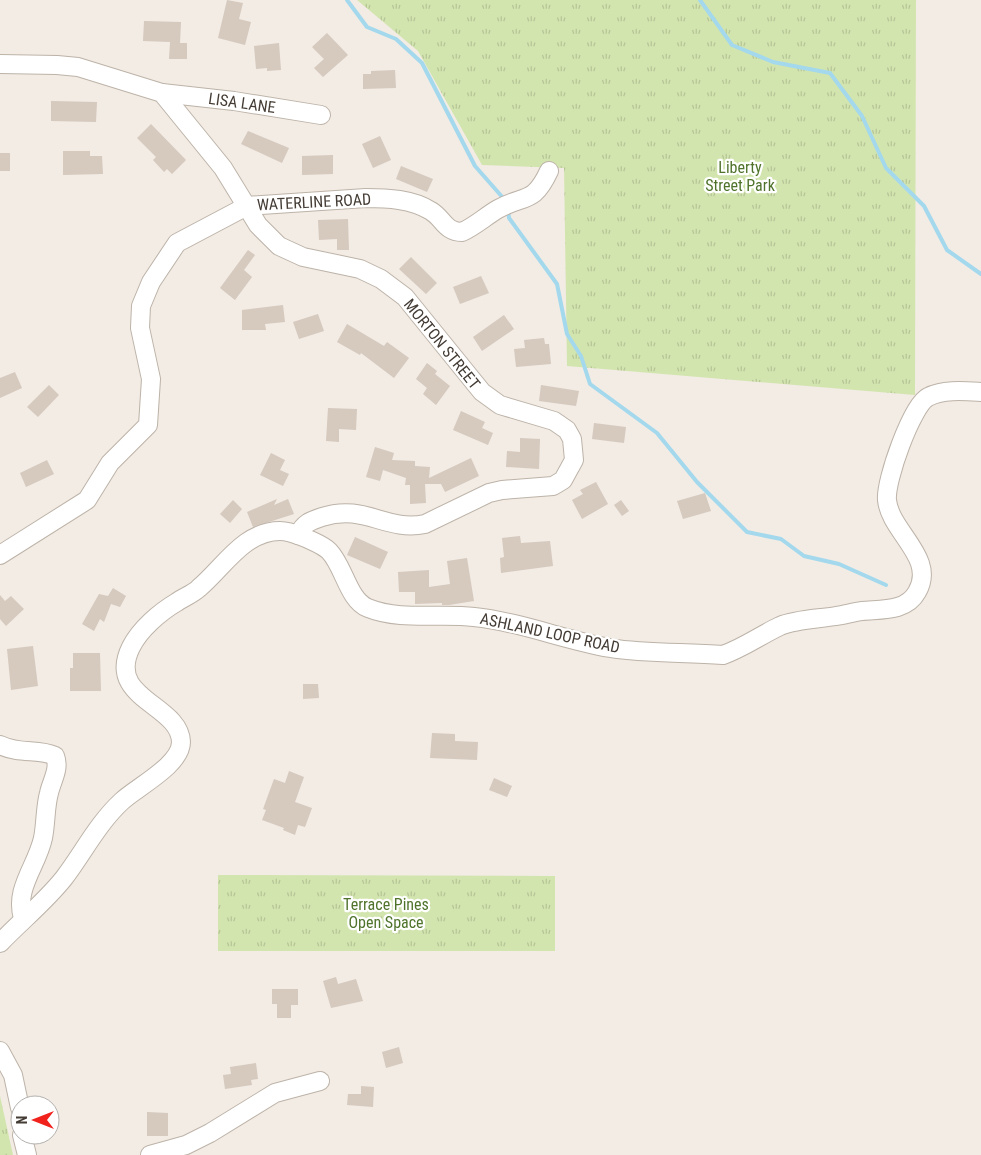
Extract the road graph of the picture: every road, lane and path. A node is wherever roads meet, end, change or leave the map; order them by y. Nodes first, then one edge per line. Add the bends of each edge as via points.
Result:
1 (0, 64) edge
2 (162, 93) junction
3 (321, 116) dead end
4 (549, 171) dead end
5 (247, 206) junction
6 (981, 392) edge
7 (298, 535) junction
8 (0, 555) edge
9 (0, 745) edge
10 (23, 918) junction
11 (0, 943) edge
12 (0, 1051) edge
13 (320, 1081) dead end
14 (17, 1095) edge
15 (150, 1155) edge

1 - 2 street via 78,68
2 - 3 street, LISA LANE
2 - 5 street, MORTON STREET via 223,168
4 - 5 street, WATERLINE ROAD via 534,193 499,208 462,232 446,227 432,211 383,198
5 - 7 street, MORTON STREET via 258,225 279,246 303,257 365,271 405,297 482,392 500,405 560,424 572,439 574,449 570,470 563,480 552,486 489,493 415,526 338,512 309,521
5 - 8 street, WATERLINE ROAD via 177,244 152,282 141,306 140,328 151,379 148,425 110,463 87,500
6 - 7 street, ASHLAND LOOP ROAD via 944,392 928,397 917,407 893,468 887,501 898,530 920,560 922,574 918,592 898,607 782,625 737,650 722,654 610,648 474,617 381,613 364,606 355,596 327,548
7 - 10 street, ASHLAND LOOP ROAD via 270,532 238,548 197,590 168,608 136,640 128,657 131,685 172,722 180,733 181,746 176,758 121,802 93,835 64,878
9 - 10 street via 20,752 48,753 57,761 42,839 20,900
10 - 11 street, ASHLAND LOOP ROAD
12 - 14 street via 13,1075
13 - 15 street via 275,1093 186,1145

